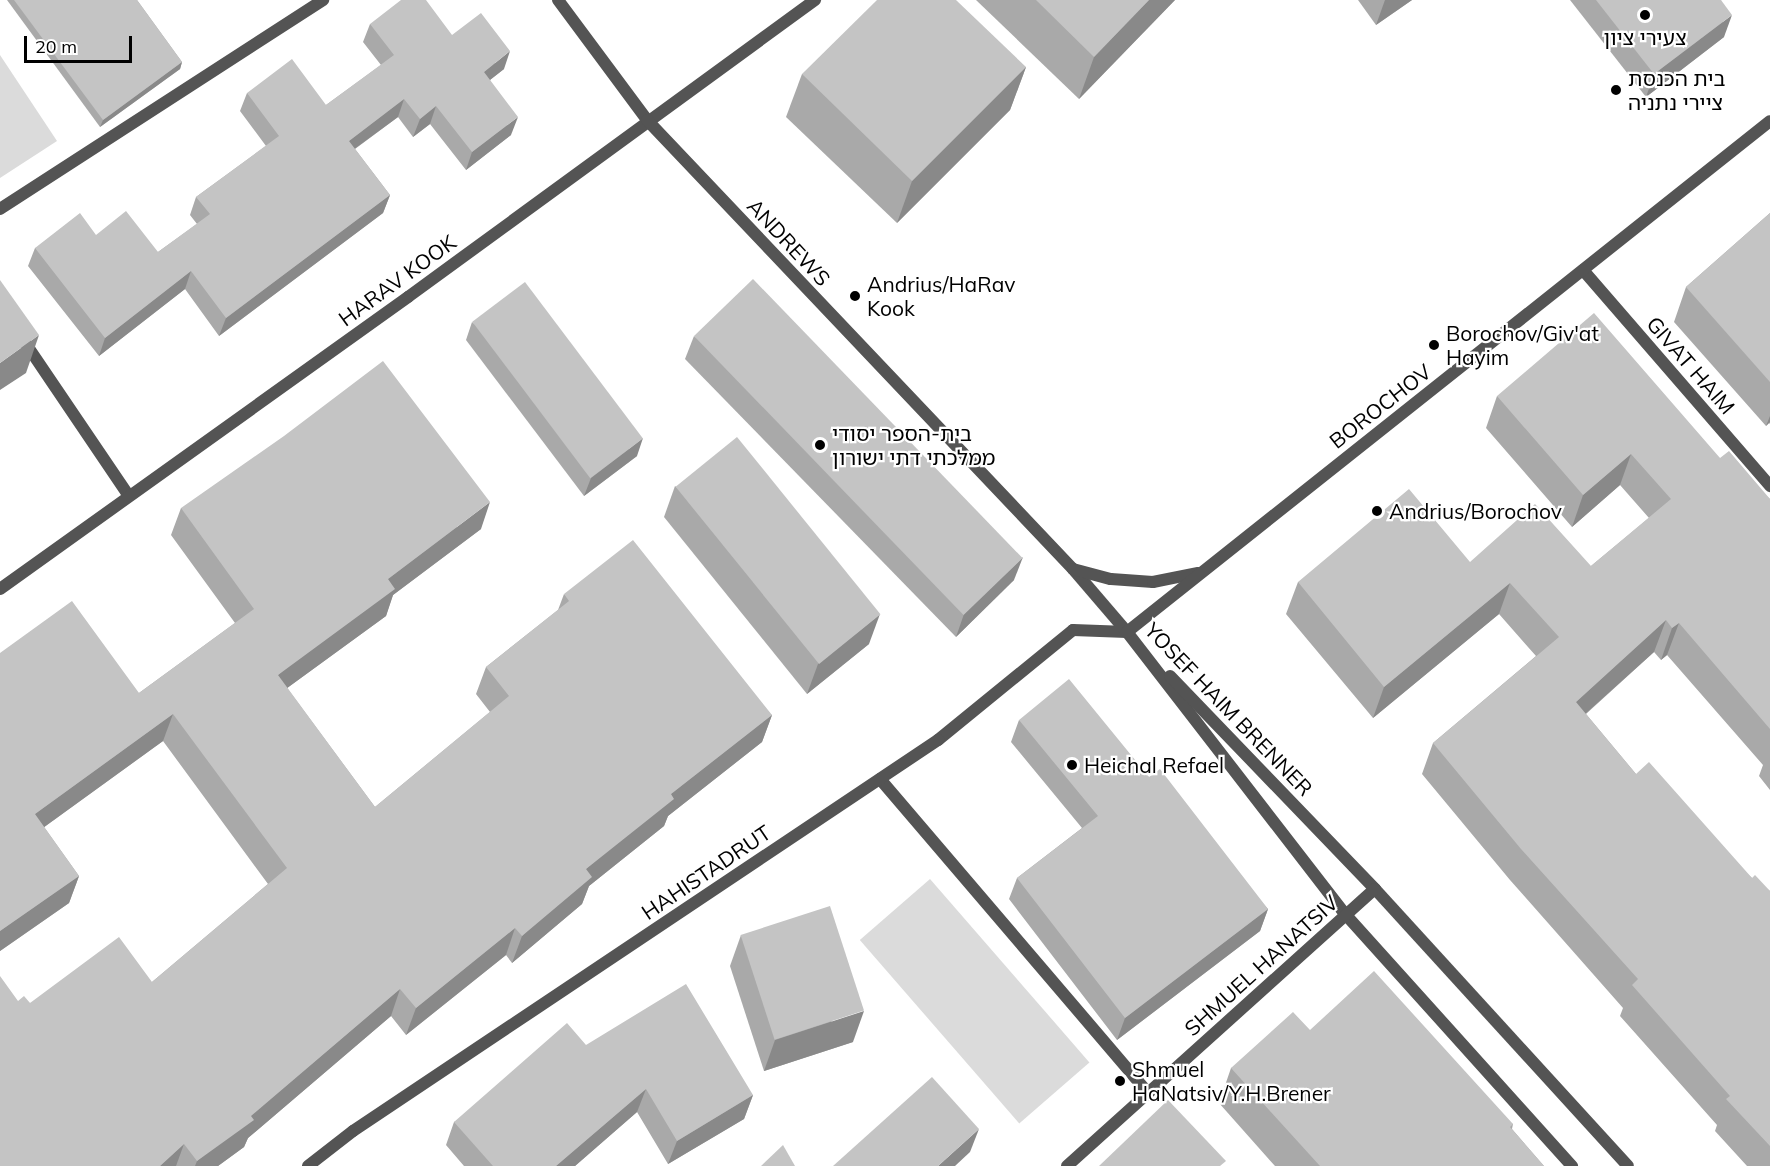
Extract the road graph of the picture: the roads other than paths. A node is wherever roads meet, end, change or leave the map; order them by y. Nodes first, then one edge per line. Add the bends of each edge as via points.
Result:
1 (323, 0) edge
2 (558, 0) edge
3 (815, 0) edge
4 (648, 120) junction
5 (1770, 121) edge
6 (0, 209) edge
7 (1583, 270) junction
8 (19, 334) edge
9 (1770, 486) edge
10 (129, 496) junction
11 (1073, 569) junction
12 (1202, 572) junction
13 (0, 589) edge
14 (1127, 632) junction
15 (880, 779) junction
16 (1376, 889) junction
17 (1346, 915) junction
18 (1148, 1093) junction
19 (308, 1166) edge
20 (1067, 1166) edge
21 (1572, 1166) edge
22 (1628, 1166) edge

1 - 6 street
2 - 4 street, ANDREWS
3 - 4 street, HARAV KOOK
4 - 10 street, HARAV KOOK
4 - 11 street, ANDREWS
5 - 7 street, BOROCHOV
7 - 9 street, GIVAT HAIM
7 - 12 street, BOROCHOV
8 - 10 street
10 - 13 street, HARAV KOOK
11 - 12 street via 1111,579 1153,582
11 - 14 street, ANDREWS
12 - 14 street, BOROCHOV
14 - 15 street, HAHISTADRUT via 1073,630 938,741
14 - 16 street, YOSEF HAIM BRENNER
14 - 17 street, YOSEF HAIM BRENNER
15 - 18 street
15 - 19 street, HAHISTADRUT via 363,1124
16 - 17 street, SHMUEL HANATSIV
16 - 22 street, YOSEF HAIM BRENNER
17 - 18 street, SHMUEL HANATSIV
17 - 21 street, YOSEF HAIM BRENNER
18 - 20 street, SHMUEL HANATSIV

